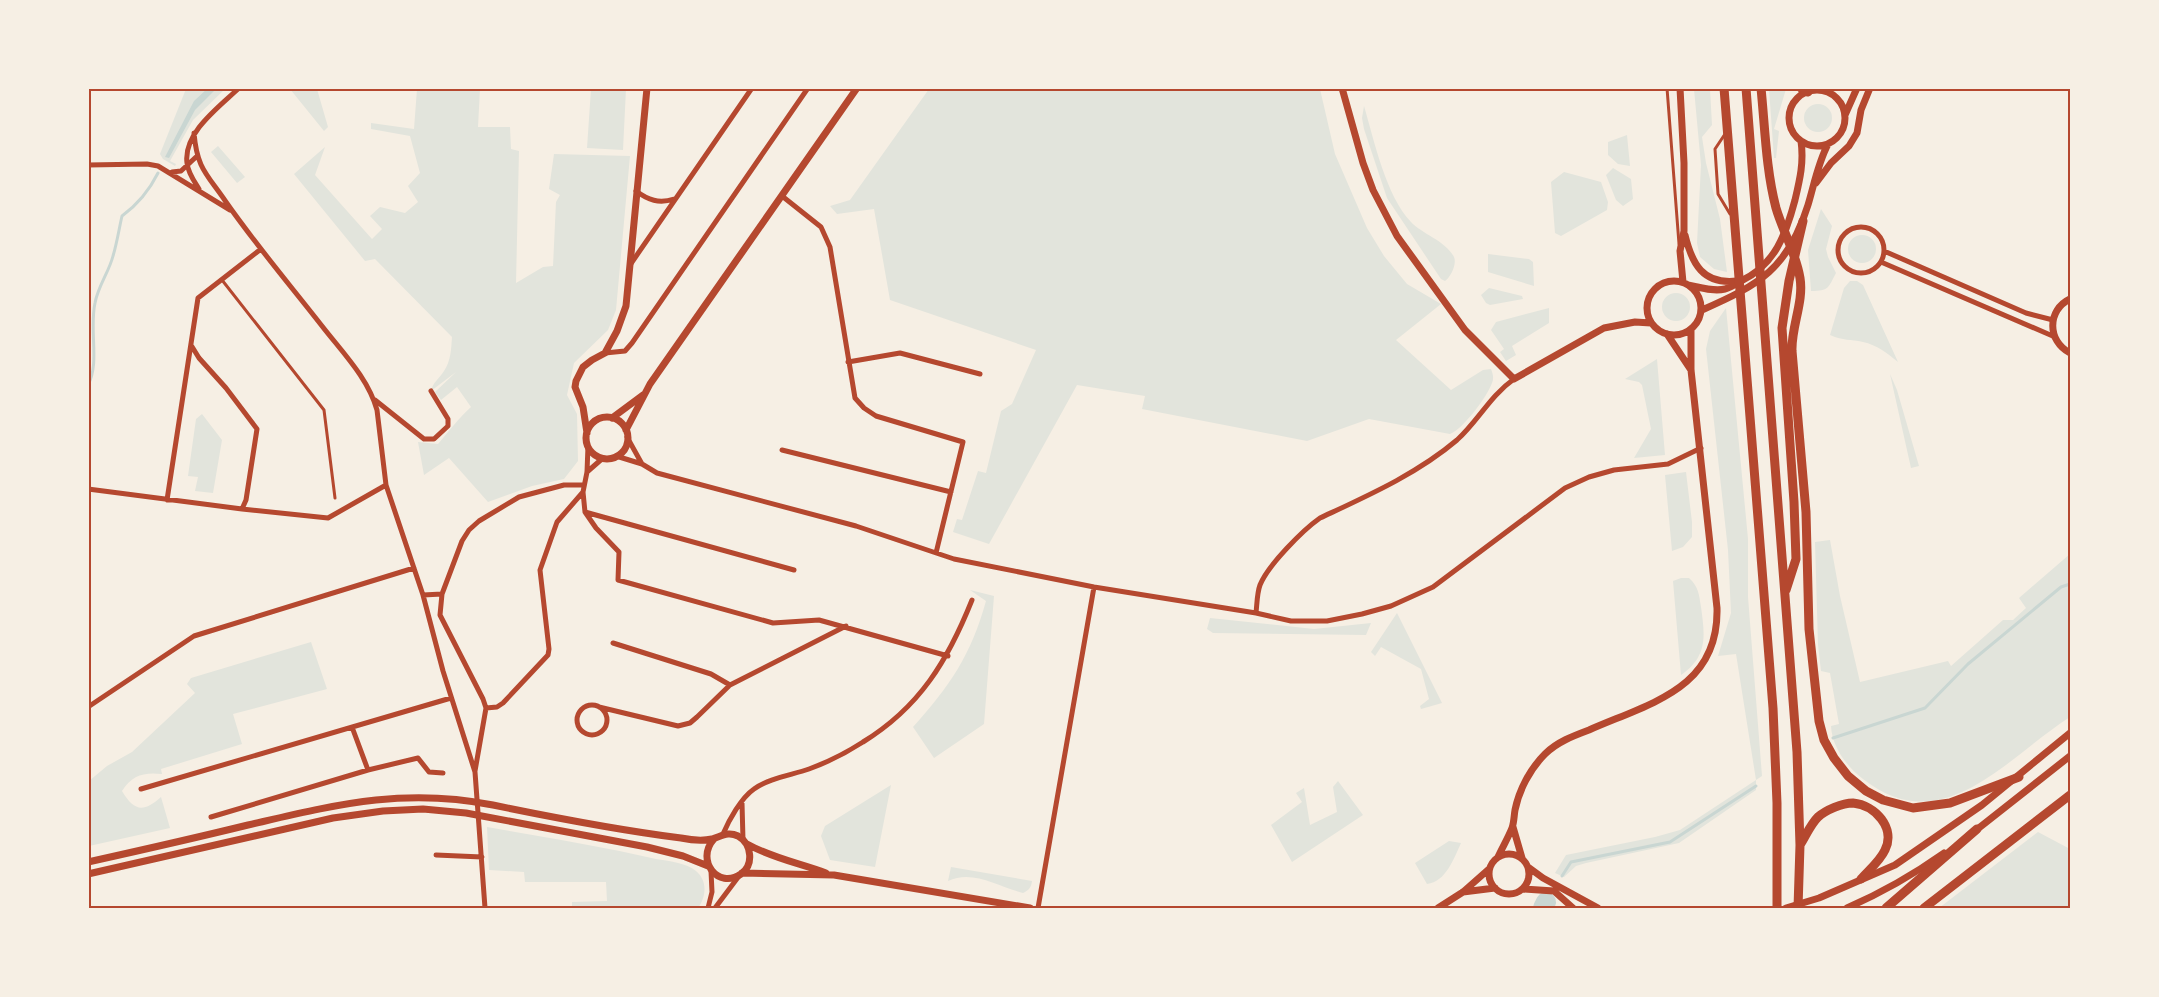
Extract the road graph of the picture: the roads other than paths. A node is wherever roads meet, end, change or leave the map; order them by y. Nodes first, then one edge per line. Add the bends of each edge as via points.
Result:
1 (239, 88) edge
2 (646, 88) edge
3 (753, 88) edge
4 (808, 88) edge
5 (857, 88) edge
6 (1342, 88) edge
7 (1667, 88) edge
8 (1680, 88) edge
9 (1724, 88) edge
10 (1746, 88) edge
11 (1761, 88) edge
12 (1857, 88) edge
13 (1870, 88) edge
14 (1805, 90) edge
15 (1828, 90) edge
16 (1845, 115) junction
17 (1727, 130) junction
18 (194, 134) junction
19 (1801, 141) junction
20 (1828, 144) junction
21 (196, 157) junction
22 (88, 165) edge
23 (188, 166) junction
24 (170, 172) junction
25 (1813, 187) junction
26 (200, 190) junction
27 (636, 191) junction
28 (782, 196) junction
29 (675, 199) junction
30 (233, 212) junction
31 (1734, 220) junction
32 (1803, 221) junction
33 (1684, 231) junction
34 (261, 249) junction
35 (1680, 251) junction
36 (1884, 251) junction
37 (1881, 262) junction
38 (630, 266) junction
39 (222, 280) junction
40 (1686, 284) junction
41 (1724, 286) junction
42 (2070, 298) edge
43 (1702, 310) junction
44 (2053, 320) junction
45 (1651, 323) junction
46 (1691, 330) junction
47 (1667, 334) junction
48 (2055, 337) junction
49 (191, 345) junction
50 (605, 353) junction
51 (2070, 353) edge
52 (848, 362) junction
53 (1691, 370) junction
54 (980, 374) dead end
55 (1514, 379) junction
56 (431, 392) dead end
57 (645, 394) junction
58 (374, 399) junction
59 (583, 407) junction
60 (600, 418) junction
61 (612, 418) junction
62 (587, 433) junction
63 (627, 434) junction
64 (588, 446) junction
65 (1701, 448) junction
66 (782, 450) dead end
67 (616, 456) junction
68 (603, 458) junction
69 (642, 464) junction
70 (587, 472) junction
71 (583, 484) junction
72 (386, 485) junction
73 (88, 489) edge
74 (583, 492) junction
75 (951, 492) junction
76 (336, 498) dead end
77 (166, 500) junction
78 (242, 509) junction
79 (585, 512) junction
80 (936, 552) junction
81 (414, 568) junction
82 (794, 570) dead end
83 (1094, 587) junction
84 (442, 594) junction
85 (423, 595) junction
86 (1784, 596) junction
87 (972, 600) dead end
88 (1256, 613) junction
89 (846, 626) junction
90 (613, 644) dead end
91 (948, 656) junction
92 (729, 685) junction
93 (452, 698) junction
94 (88, 707) edge
95 (599, 707) junction
96 (486, 708) junction
97 (352, 727) junction
98 (2070, 734) edge
99 (2070, 756) edge
100 (369, 770) junction
101 (443, 772) dead end
102 (475, 772) junction
103 (2019, 777) junction
104 (141, 789) dead end
105 (2070, 795) edge
106 (742, 803) junction
107 (211, 817) dead end
108 (1513, 826) junction
109 (1977, 829) junction
110 (723, 834) junction
111 (714, 839) junction
112 (745, 842) junction
113 (1800, 845) junction
114 (436, 855) dead end
115 (482, 857) junction
116 (1498, 857) junction
117 (1522, 858) junction
118 (88, 862) edge
119 (1528, 867) junction
120 (710, 868) junction
121 (1489, 869) junction
122 (88, 874) edge
123 (740, 874) junction
124 (834, 875) junction
125 (1861, 879) junction
126 (1495, 888) junction
127 (1523, 889) junction
128 (1463, 892) junction
129 (485, 909) edge
130 (708, 909) edge
131 (715, 909) edge
132 (1030, 909) edge
133 (1038, 909) edge
134 (1438, 909) edge
135 (1573, 909) edge
136 (1598, 909) edge
137 (1777, 909) edge
138 (1786, 909) edge
139 (1798, 909) edge
140 (1847, 909) edge
141 (1886, 909) edge
142 (1924, 909) edge

1 - 18 street
2 - 27 street
3 - 29 street
4 - 50 street via 632,343 625,351
5 - 28 street
6 - 55 street via 1363,163 1397,237 1465,330
7 - 35 lane
8 - 33 street
9 - 17 highway
10 - 86 highway
11 - 103 highway via 1774,199 1800,279 1792,351 1806,526 1809,629 1824,740 1839,766 1857,784 1902,806 1924,808 1950,803
12 - 16 street
13 - 25 street via 1850,146
14 - 15 street
14 - 19 street via 1791,110 1791,127
15 - 16 street
16 - 20 street via 1843,129
17 - 31 highway
17 - 31 lane via 1715,148 1718,194
18 - 21 street
18 - 23 street
19 - 20 street via 1814,146
19 - 41 street via 1802,171 1782,241 1768,262 1745,279
20 - 25 street
21 - 23 street
21 - 30 street
22 - 24 street via 147,164
23 - 24 street
23 - 26 street
24 - 26 street
25 - 32 street
26 - 30 street
27 - 29 street via 654,201
27 - 38 street
28 - 52 street via 822,227 830,247
28 - 57 street
29 - 38 street
30 - 34 street
31 - 137 highway via 1773,708
32 - 43 street via 1774,269 1758,282
32 - 86 highway via 1782,328 1796,559
33 - 35 street
33 - 41 street via 1698,269
34 - 39 street
34 - 58 street via 358,372
35 - 40 street
36 - 37 street
36 - 37 street via 1881,238 1865,227 1851,228 1838,244 1842,263 1854,272 1869,272
36 - 44 street via 2026,313
37 - 48 street
38 - 50 street via 626,306
39 - 49 street via 198,298
39 - 76 lane via 324,410
40 - 41 street via 1711,290
40 - 43 street via 1699,296
40 - 45 street via 1668,281 1655,289 1647,303
42 - 44 street
43 - 46 street
44 - 48 street
45 - 47 street
45 - 55 street via 1604,328
46 - 47 street
46 - 53 street
47 - 53 street
48 - 51 street
49 - 77 street
49 - 78 street via 257,429
50 - 59 street via 579,374 575,387
52 - 54 street via 900,353
52 - 75 street via 855,398 864,408 876,416 963,442
53 - 65 street
55 - 88 street via 1493,396 1467,430 1437,455 1309,526 1289,545 1259,586
56 - 58 street via 448,419 448,426 434,439 424,438
57 - 61 street
57 - 63 street
58 - 72 street
59 - 60 street
59 - 62 street
60 - 61 street
60 - 62 street
61 - 63 street
62 - 64 street
63 - 67 street via 624,448
63 - 69 street
64 - 68 street
64 - 70 street
65 - 88 street via 1668,464 1614,470 1564,488 1433,587 1391,606 1327,621 1291,621
65 - 108 street via 1717,608 1712,650 1696,674 1679,689 1565,740 1546,753 1522,788
66 - 75 street
67 - 68 street
67 - 69 street
68 - 70 street
69 - 80 street via 657,473 856,526
70 - 71 street
71 - 74 street
71 - 84 street via 527,493 479,521 462,541
72 - 78 street via 327,518
72 - 81 street
73 - 77 street
74 - 79 street
74 - 96 street via 557,522 540,570 548,655 503,703
75 - 80 street
77 - 78 street
79 - 82 street
79 - 89 street via 619,552 618,580 773,623 819,620
80 - 83 street
81 - 85 street
81 - 94 street via 194,636
83 - 88 street
83 - 133 street
84 - 85 street
84 - 96 street via 442,622
85 - 93 street
86 - 113 highway via 1796,733
87 - 91 street
89 - 91 street
89 - 92 street
90 - 92 street via 711,674
91 - 106 street via 915,699 872,736 813,767 752,790
92 - 95 street via 684,725
93 - 97 street
93 - 102 street
95 - 95 street via 586,706 579,712 577,725 583,732 592,735 604,728 606,715
96 - 102 street
97 - 100 street
97 - 104 street
98 - 103 street
99 - 109 street
100 - 101 street via 418,758 429,772
100 - 107 street
102 - 115 street
103 - 125 street via 1895,865
105 - 142 highway
106 - 110 street
106 - 112 street
108 - 116 street
108 - 117 street
109 - 140 street via 1920,870
109 - 141 highway
110 - 111 street
110 - 112 street via 734,834
111 - 118 street via 635,832 436,797 330,806
111 - 120 street via 706,851
112 - 123 street via 750,857
112 - 124 street via 775,857
113 - 125 highway via 1819,817 1836,807 1852,803 1870,809 1885,824 1888,842
113 - 139 highway
114 - 115 street
115 - 129 street
116 - 117 street via 1506,854
116 - 121 street
117 - 119 street
119 - 127 street via 1528,883
119 - 136 street
120 - 122 street via 647,847 466,813 401,809 333,818
120 - 123 street via 724,878
120 - 130 street via 712,892
121 - 126 street via 1489,879
121 - 128 street
123 - 124 street
123 - 131 street
124 - 132 street
125 - 138 street
126 - 127 street via 1509,894
126 - 128 street
127 - 135 street via 1554,891
128 - 134 street

